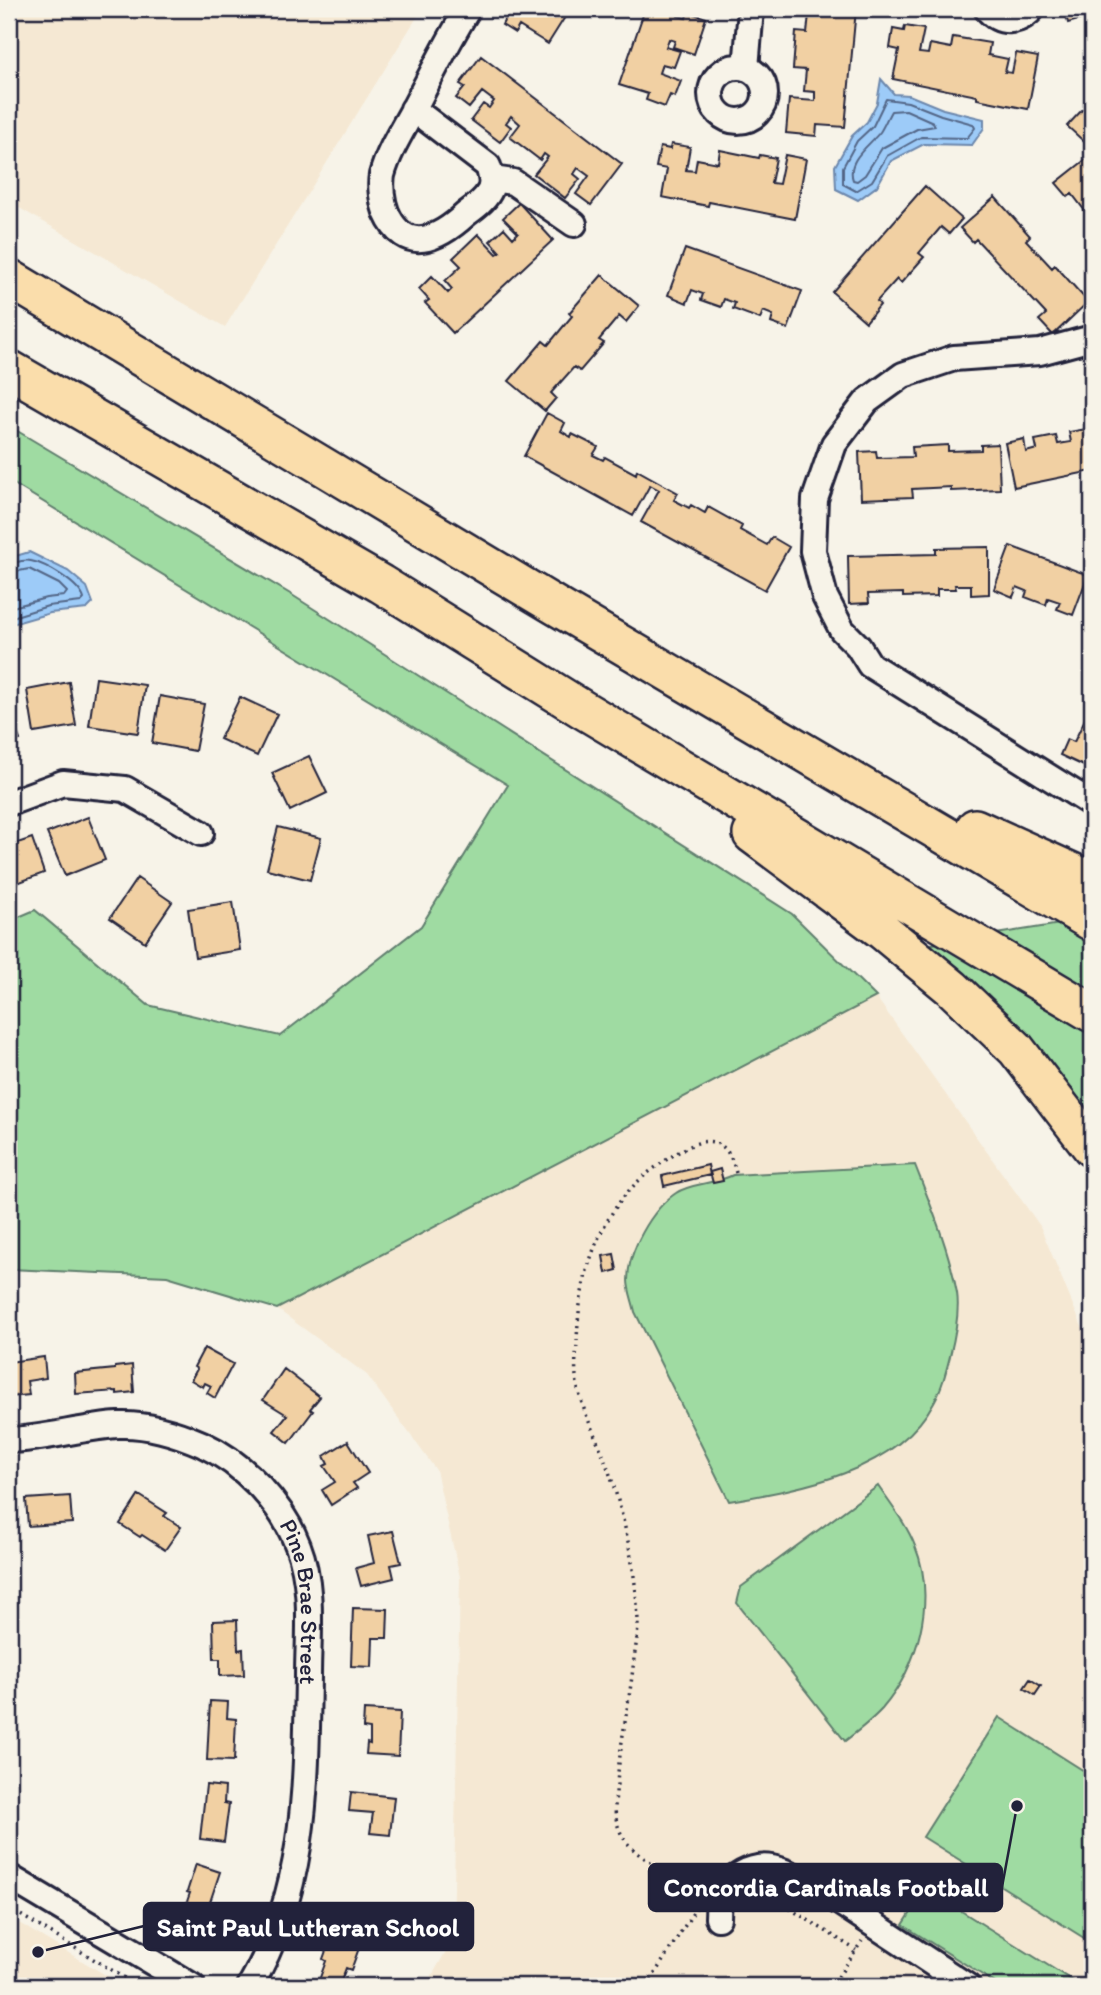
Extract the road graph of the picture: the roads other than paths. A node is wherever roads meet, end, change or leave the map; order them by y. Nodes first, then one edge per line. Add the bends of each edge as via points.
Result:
1 (468, 9) edge
2 (751, 9) edge
3 (987, 9) edge
4 (1032, 9) edge
5 (746, 68) dead end
6 (413, 109) junction
7 (492, 179) junction
8 (574, 224) dead end
9 (9, 278) edge
10 (1092, 338) edge
11 (9, 369) edge
12 (582, 709) junction
13 (813, 756) junction
14 (9, 803) edge
15 (1092, 804) edge
16 (201, 833) dead end
17 (1092, 881) edge
18 (1092, 922) edge
19 (1092, 1013) edge
20 (1092, 1147) edge
21 (9, 1440) edge
22 (9, 1877) edge
23 (708, 1912) road end
24 (192, 1986) edge
25 (250, 1986) edge
26 (967, 1986) edge

1 - 6 street
2 - 5 street
3 - 4 street via 1009,21
6 - 7 street via 488,166
6 - 7 street via 382,177 383,203 398,231 418,240 449,230 484,199
7 - 8 street via 521,186
9 - 13 highway
10 - 15 street via 1040,352 954,358 903,375 867,401 834,444 815,499 813,551 825,597 842,630 870,664
11 - 12 highway via 381,584
12 - 19 highway
12 - 20 highway via 883,931 952,988 1016,1049
13 - 17 highway
13 - 18 highway
14 - 16 street via 63,783 125,789
21 - 25 street, Pine Brae Street via 119,1425 144,1427 202,1444 240,1468 265,1493 298,1545 307,1572 309,1619 300,1840 288,1895
22 - 24 street
23 - 26 street via 736,1875 761,1866 787,1872

